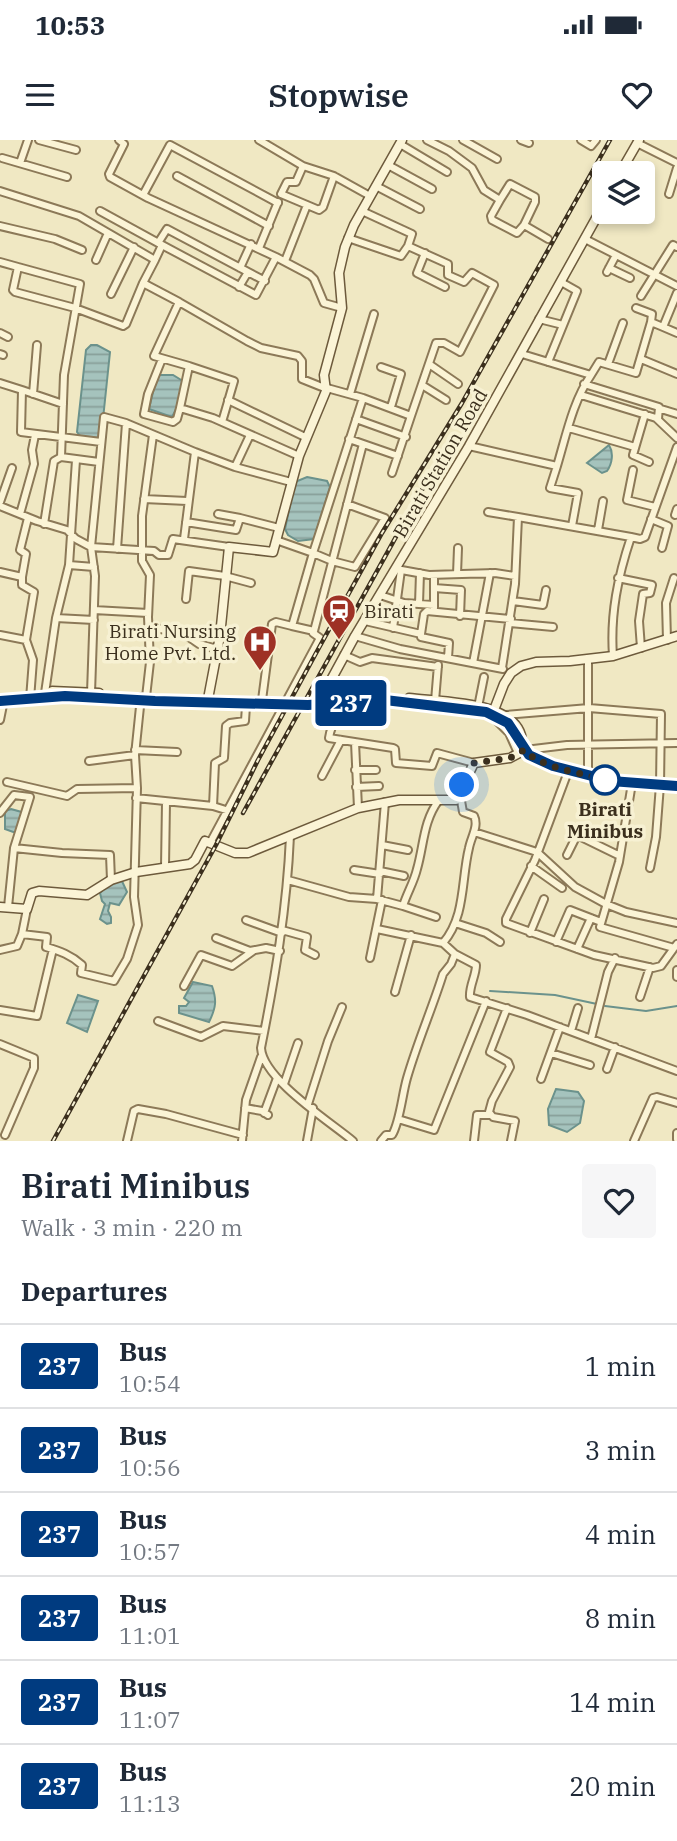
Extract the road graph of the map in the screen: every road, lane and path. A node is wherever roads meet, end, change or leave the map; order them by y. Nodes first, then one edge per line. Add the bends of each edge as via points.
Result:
1 (28, 140) edge
2 (39, 140) edge
3 (120, 140) edge
4 (258, 140) edge
5 (427, 140) edge
6 (463, 140) edge
7 (521, 140) edge
8 (581, 140) edge
9 (596, 140) edge
10 (638, 141) edge
11 (401, 142) edge
12 (529, 143) dead end
13 (76, 150) dead end
14 (1, 158) edge
15 (497, 159) dead end
16 (627, 161) edge
17 (20, 163) junction
18 (388, 165) junction
19 (303, 166) junction
20 (677, 166) edge
21 (0, 169) edge
22 (447, 172) dead end
23 (177, 176) dead end
24 (334, 176) junction
25 (67, 177) dead end
26 (376, 186) junction
27 (432, 190) dead end
28 (0, 191) edge
29 (281, 194) junction
30 (669, 194) dead end
31 (143, 195) junction
32 (370, 196) junction
33 (500, 200) junction
34 (278, 203) junction
35 (307, 205) junction
36 (420, 209) dead end
37 (100, 211) dead end
38 (362, 211) junction
39 (593, 224) edge
40 (524, 225) junction
41 (0, 226) edge
42 (269, 226) junction
43 (108, 233) junction
44 (677, 237) edge
45 (348, 238) junction
46 (548, 239) dead end
47 (585, 239) junction
48 (160, 244) junction
49 (251, 244) junction
50 (408, 246) junction
51 (675, 246) edge
52 (134, 247) junction
53 (259, 248) junction
54 (82, 250) dead end
55 (425, 253) junction
56 (616, 255) junction
57 (276, 257) junction
58 (96, 260) dead end
59 (155, 260) junction
60 (285, 261) junction
61 (0, 262) edge
62 (18, 267) junction
63 (240, 268) junction
64 (248, 272) junction
65 (654, 275) junction
66 (630, 278) dead end
67 (265, 281) junction
68 (561, 282) junction
69 (143, 283) junction
70 (239, 286) junction
71 (677, 286) edge
72 (445, 287) dead end
73 (677, 293) edge
74 (111, 294) dead end
75 (641, 296) dead end
76 (179, 302) junction
77 (342, 308) junction
78 (636, 308) dead end
79 (75, 309) junction
80 (374, 314) dead end
81 (539, 319) junction
82 (651, 322) junction
83 (623, 323) dead end
84 (563, 325) junction
85 (663, 327) junction
86 (677, 333) edge
87 (0, 334) edge
88 (8, 337) dead end
89 (37, 345) dead end
90 (522, 354) junction
91 (162, 359) junction
92 (641, 359) junction
93 (548, 362) junction
94 (429, 364) junction
95 (608, 364) junction
96 (189, 366) junction
97 (381, 367) dead end
98 (677, 374) edge
99 (591, 376) junction
100 (0, 383) edge
101 (458, 384) dead end
102 (584, 384) junction
103 (422, 385) junction
104 (327, 389) junction
105 (22, 390) junction
106 (33, 394) junction
107 (350, 394) junction
108 (581, 395) junction
109 (363, 398) junction
110 (228, 400) junction
111 (446, 400) dead end
112 (63, 404) junction
113 (391, 407) junction
114 (180, 408) junction
115 (660, 409) junction
116 (645, 414) junction
117 (677, 414) edge
118 (411, 416) junction
119 (135, 419) junction
120 (356, 419) junction
121 (658, 419) junction
122 (222, 422) junction
123 (569, 428) junction
124 (35, 435) junction
125 (153, 435) junction
126 (250, 435) junction
127 (305, 437) junction
128 (406, 437) junction
129 (63, 438) junction
130 (677, 438) edge
131 (349, 439) junction
132 (101, 442) junction
133 (363, 444) junction
134 (470, 446) junction
135 (635, 447) junction
136 (677, 447) edge
137 (195, 452) junction
138 (299, 456) junction
139 (398, 456) junction
140 (61, 457) junction
141 (76, 460) junction
142 (99, 462) junction
143 (649, 462) dead end
144 (557, 466) junction
145 (236, 467) junction
146 (12, 468) dead end
147 (633, 470) dead end
148 (391, 473) dead end
149 (291, 482) junction
150 (144, 499) junction
151 (187, 501) junction
152 (603, 501) dead end
153 (0, 504) edge
154 (347, 504) junction
155 (655, 507) junction
156 (488, 512) dead end
157 (20, 514) junction
158 (218, 514) dead end
159 (518, 517) junction
160 (28, 518) junction
161 (240, 518) junction
162 (651, 519) junction
163 (186, 522) junction
164 (44, 524) junction
165 (572, 526) junction
166 (279, 528) junction
167 (598, 530) junction
168 (72, 534) junction
169 (631, 537) junction
170 (184, 539) junction
171 (276, 540) junction
172 (91, 547) junction
173 (229, 547) junction
174 (458, 548) dead end
175 (662, 548) dead end
176 (117, 549) junction
177 (142, 551) junction
178 (313, 553) junction
179 (332, 561) junction
180 (69, 565) junction
181 (94, 567) junction
182 (398, 569) junction
183 (0, 572) edge
184 (420, 573) junction
185 (490, 573) junction
186 (457, 574) junction
187 (434, 575) junction
188 (225, 576) junction
189 (515, 576) junction
190 (22, 577) junction
191 (618, 578) junction
192 (674, 578) dead end
193 (251, 583) dead end
194 (434, 587) junction
195 (546, 590) dead end
196 (380, 595) junction
197 (186, 599) dead end
198 (513, 601) junction
199 (398, 602) junction
200 (419, 604) junction
201 (434, 608) junction
202 (94, 610) junction
203 (148, 613) junction
204 (460, 616) junction
205 (56, 618) junction
206 (483, 618) junction
207 (94, 620) junction
208 (365, 621) junction
209 (510, 621) junction
210 (149, 626) junction
211 (292, 626) junction
212 (553, 627) dead end
213 (394, 628) junction
214 (313, 633) junction
215 (0, 635) edge
216 (421, 635) junction
217 (355, 636) junction
218 (677, 636) edge
219 (26, 640) junction
220 (667, 640) junction
221 (641, 648) junction
222 (217, 649) junction
223 (419, 653) junction
224 (344, 655) junction
225 (439, 656) junction
226 (613, 656) junction
227 (448, 658) junction
228 (588, 660) junction
229 (473, 663) junction
230 (438, 667) junction
231 (502, 668) junction
232 (511, 673) junction
233 (484, 677) dead end
234 (91, 692) junction
235 (39, 696) junction
236 (143, 699) junction
237 (208, 699) junction
238 (262, 700) junction
239 (2, 701) edge
240 (286, 701) junction
241 (435, 701) junction
242 (319, 702) junction
243 (249, 706) junction
244 (478, 707) junction
245 (589, 708) junction
246 (494, 710) junction
247 (506, 715) junction
248 (0, 720) edge
249 (341, 740) junction
250 (661, 741) junction
251 (355, 742) junction
252 (677, 743) edge
253 (589, 745) junction
254 (520, 746) junction
255 (135, 752) junction
256 (177, 752) dead end
257 (89, 761) dead end
258 (474, 763) junction
259 (569, 769) junction
260 (355, 770) junction
261 (376, 770) dead end
262 (588, 774) junction
263 (322, 776) dead end
264 (7, 782) dead end
265 (632, 783) junction
266 (660, 785) junction
267 (379, 786) dead end
268 (677, 786) edge
269 (356, 787) junction
270 (137, 788) junction
271 (33, 789) junction
272 (460, 795) junction
273 (30, 797) junction
274 (136, 798) junction
275 (439, 800) junction
276 (166, 802) junction
277 (385, 802) junction
278 (213, 806) junction
279 (358, 808) junction
280 (229, 811) junction
281 (0, 813) edge
282 (474, 832) junction
283 (290, 836) junction
284 (210, 843) junction
285 (382, 845) junction
286 (14, 848) junction
287 (408, 850) dead end
288 (537, 852) junction
289 (566, 855) dead end
290 (620, 856) junction
291 (531, 866) junction
292 (165, 867) junction
293 (650, 868) dead end
294 (354, 870) dead end
295 (136, 872) junction
296 (380, 872) junction
297 (404, 876) dead end
298 (111, 880) junction
299 (288, 880) junction
300 (0, 883) edge
301 (9, 885) junction
302 (562, 888) dead end
303 (380, 899) junction
304 (544, 899) dead end
305 (606, 904) junction
306 (403, 906) junction
307 (4, 907) edge
308 (27, 909) junction
309 (436, 917) dead end
310 (591, 918) junction
311 (246, 920) dead end
312 (601, 922) junction
313 (455, 923) junction
314 (677, 923) edge
315 (377, 929) junction
316 (282, 931) junction
317 (530, 933) junction
318 (22, 934) junction
319 (411, 935) junction
320 (216, 938) dead end
321 (500, 942) dead end
322 (556, 942) junction
323 (443, 943) junction
324 (676, 946) edge
325 (53, 949) junction
326 (577, 949) junction
327 (0, 950) edge
328 (253, 951) junction
329 (279, 951) junction
330 (455, 954) junction
331 (315, 955) dead end
332 (370, 957) dead end
333 (615, 958) junction
334 (650, 967) junction
335 (677, 970) edge
336 (677, 977) edge
337 (184, 986) dead end
338 (395, 992) dead end
339 (640, 997) dead end
340 (486, 1001) junction
341 (342, 1007) dead end
342 (507, 1008) junction
343 (578, 1008) dead end
344 (0, 1010) edge
345 (158, 1021) dead end
346 (560, 1027) junction
347 (264, 1031) junction
348 (571, 1031) junction
349 (591, 1039) junction
350 (298, 1043) dead end
351 (0, 1044) edge
352 (615, 1047) junction
353 (551, 1053) junction
354 (261, 1057) junction
355 (590, 1065) dead end
356 (607, 1069) dead end
357 (677, 1071) edge
358 (277, 1078) junction
359 (541, 1079) dead end
360 (284, 1084) junction
361 (677, 1103) edge
362 (310, 1106) junction
363 (245, 1108) junction
364 (648, 1111) junction
365 (489, 1115) junction
366 (657, 1115) dead end
367 (398, 1119) junction
368 (677, 1133) edge
369 (5, 1135) dead end
370 (243, 1138) edge
371 (677, 1139) edge
372 (127, 1141) edge
373 (307, 1141) edge
374 (353, 1141) edge
375 (381, 1141) edge
376 (474, 1141) edge
377 (511, 1141) edge
378 (634, 1141) edge

1 - 17 street
2 - 13 street
3 - 31 street via 124,146 109,175
4 - 19 street
5 - 33 street via 472,168 481,188
6 - 15 street
7 - 12 street
8 - 9 street via 593,146
10 - 16 street
10 - 20 street
11 - 18 street
11 - 22 street
14 - 17 street
14 - 21 street
17 - 25 street
18 - 26 street
18 - 27 street
19 - 24 street
19 - 29 street via 296,182 287,181
20 - 30 street
23 - 42 street
24 - 32 street
24 - 35 street via 322,209
26 - 32 street
26 - 36 street
28 - 43 street via 79,216
29 - 34 street
29 - 35 street
31 - 34 street via 170,145
31 - 49 street
32 - 38 street
33 - 40 street via 491,219 517,233
33 - 40 street via 510,184 535,197
34 - 42 street
35 - 60 street
37 - 48 street
38 - 45 street
38 - 50 street via 410,233
39 - 47 street, Birati Station Road
40 - 46 street
41 - 54 street
42 - 53 street
43 - 52 street
43 - 58 street
44 - 51 street
45 - 50 street via 401,256
45 - 77 street via 339,273
47 - 56 street
47 - 68 street, Birati Station Road
48 - 59 street
48 - 63 street via 165,230 170,230
48 - 70 street
49 - 53 street
49 - 63 street
50 - 55 street
51 - 65 street
52 - 59 street
52 - 74 street
53 - 57 street
55 - 72 street via 417,273
55 - 94 street via 448,264 447,274 464,282 472,273 494,285 461,351 436,342
56 - 65 street
56 - 66 street via 608,270
57 - 60 street
57 - 67 street
59 - 69 street
60 - 77 street via 314,279 324,303
61 - 62 street
62 - 79 street via 14,291
62 - 79 street via 79,283
63 - 64 street
64 - 67 street
64 - 70 street
65 - 71 street
65 - 75 street
67 - 70 street via 256,295
68 - 81 street, Birati Station Road
68 - 84 street via 578,291
69 - 76 street
69 - 79 street via 124,326
73 - 85 street
76 - 91 street via 154,355
76 - 104 street via 261,348 298,356 302,379
77 - 104 street via 327,357
78 - 82 street via 652,314
79 - 112 street
80 - 107 street
81 - 84 street
81 - 90 street, Birati Station Road
82 - 85 street
82 - 92 street
83 - 95 street
84 - 93 street
85 - 86 street
87 - 88 street
89 - 106 street
90 - 93 street
90 - 134 street, Birati Station Road
91 - 96 street
91 - 119 street
92 - 95 street via 634,374
92 - 98 street
93 - 99 street
94 - 101 street
94 - 103 street
95 - 99 street via 599,362
96 - 110 street via 234,381
96 - 114 street
97 - 113 street via 401,374
99 - 102 street
100 - 105 street
102 - 108 street
102 - 115 street
103 - 111 street
103 - 118 street
104 - 107 street
104 - 127 street
105 - 106 street
105 - 124 street via 21,431
106 - 112 street
107 - 109 street
108 - 116 street
108 - 123 street
109 - 113 street
109 - 120 street
110 - 122 street
110 - 127 street
112 - 129 street
113 - 118 street
114 - 119 street via 173,422
114 - 122 street
115 - 117 street
115 - 121 street
116 - 121 street
116 - 135 street
118 - 128 street
119 - 125 street
119 - 132 street via 104,417
119 - 176 street
120 - 128 street
120 - 131 street
121 - 130 street
122 - 126 street
123 - 135 street
123 - 144 street
124 - 129 street
124 - 157 street via 34,464
125 - 137 street
125 - 150 street
126 - 138 street
126 - 145 street
127 - 138 street
128 - 139 street
129 - 132 street
129 - 140 street
131 - 133 street
131 - 178 street
132 - 142 street
133 - 139 street
133 - 154 street
134 - 144 street
134 - 182 street, Birati Station Road
135 - 143 street via 634,456
136 - 155 street
137 - 145 street
137 - 151 street
138 - 149 street
139 - 148 street
140 - 141 street
140 - 164 street via 54,461
141 - 142 street
141 - 168 street
142 - 172 street
144 - 165 street via 550,488 578,493
145 - 149 street
146 - 153 street
147 - 155 street via 627,500
149 - 166 street
150 - 151 street
150 - 177 street
151 - 163 street
152 - 167 street
153 - 157 street
154 - 179 street
154 - 179 street via 385,519 356,566
155 - 162 street
156 - 159 street
157 - 160 street
158 - 161 street
159 - 165 street
159 - 189 street
160 - 164 street
160 - 190 street via 20,551 26,554
161 - 163 street via 236,530
161 - 166 street
162 - 169 street via 645,537
162 - 175 street via 668,526
163 - 170 street
164 - 168 street
165 - 167 street
166 - 171 street
167 - 169 street
168 - 172 street
168 - 180 street
169 - 191 street
170 - 173 street
170 - 177 street via 172,539 169,555
171 - 173 street via 271,554
171 - 178 street
172 - 176 street
172 - 181 street
173 - 188 street
174 - 186 street
176 - 177 street
177 - 203 street via 150,575
178 - 179 street
178 - 211 street
179 - 214 street
180 - 181 street
180 - 205 street
181 - 202 street
182 - 184 street
182 - 196 street, Birati Station Road
182 - 199 street
183 - 190 street
184 - 187 street
184 - 200 street
185 - 186 street
185 - 189 street
185 - 206 street
186 - 187 street
187 - 194 street
188 - 193 street
188 - 197 street via 189,571
188 - 222 street
189 - 198 street
190 - 219 street via 22,585 34,592
191 - 221 street via 652,585 650,593 643,594
191 - 226 street
192 - 220 street via 666,603
194 - 201 street
194 - 204 street via 461,590
195 - 198 street via 543,605
196 - 199 street
196 - 208 street, Birati Station Road
198 - 209 street
199 - 200 street
199 - 213 street
200 - 201 street
201 - 204 street
201 - 216 street via 424,612
202 - 203 street
202 - 207 street
203 - 210 street
204 - 206 street
205 - 207 street
205 - 235 street
206 - 209 street
206 - 229 street
207 - 234 street
208 - 213 street
208 - 217 street, Birati Station Road
209 - 212 street
209 - 231 street
210 - 222 street via 183,633
210 - 236 street via 150,662
211 - 214 street
211 - 238 street via 272,624
213 - 216 street
214 - 240 street via 320,638
215 - 219 street
216 - 223 street
216 - 227 street via 449,643
217 - 223 street
217 - 224 street, Birati Station Road
218 - 220 street
219 - 235 street
220 - 221 street
221 - 226 street
222 - 237 street
223 - 225 street
224 - 230 street via 360,662 372,658
224 - 242 street, Birati Station Road
225 - 227 street
225 - 230 street
226 - 228 street
227 - 229 street
228 - 232 street via 537,662
228 - 245 street
229 - 231 street
230 - 241 street
231 - 232 street
232 - 246 street
233 - 244 street
234 - 235 street
234 - 236 street
235 - 236 street
235 - 239 main road
235 - 254 main road, bridge via 308,705 391,700 489,713 508,723
236 - 237 street
236 - 243 street
236 - 255 street
237 - 238 street
238 - 240 street
238 - 243 street
239 - 248 street
240 - 242 street
240 - 280 street
241 - 242 street via 384,696
241 - 244 street
243 - 278 street via 245,721 226,726 224,758 215,763
244 - 246 street
245 - 247 street
245 - 250 street via 658,713 662,717
245 - 253 street
246 - 247 street
247 - 254 street via 522,734
249 - 251 street
249 - 254 street via 328,736 345,708 397,705 493,718
249 - 263 street
250 - 252 street
250 - 253 street
250 - 266 street
251 - 258 street via 394,748 396,763 432,766 437,754
251 - 260 street
253 - 254 street
253 - 262 street
254 - 258 street via 510,758
254 - 259 main road via 534,758
255 - 256 street
255 - 257 street
255 - 270 street
258 - 272 street
259 - 262 main road
259 - 288 street
260 - 261 street
260 - 269 street
262 - 265 main road
264 - 271 street
265 - 266 main road
265 - 290 street
266 - 268 main road
266 - 293 street
267 - 269 street
269 - 279 street
270 - 271 street via 76,789 67,796
270 - 274 street
271 - 273 street
272 - 275 street via 456,800
272 - 282 street via 463,812 476,818
273 - 281 street via 14,795
273 - 286 street
274 - 276 street
274 - 295 street
275 - 277 street
275 - 306 street
276 - 278 street
276 - 292 street
277 - 279 street
277 - 285 street
278 - 280 street
279 - 283 street
280 - 284 street
282 - 288 street
282 - 313 street
283 - 284 street via 248,853
283 - 299 street
284 - 292 street via 203,843 190,864
285 - 287 street
285 - 296 street
286 - 298 street via 109,855
286 - 301 street
288 - 291 street
288 - 305 street via 575,887
289 - 290 street via 577,835
290 - 305 street
291 - 302 street
291 - 317 street via 505,921
292 - 295 street
294 - 296 street
295 - 298 street
295 - 325 street via 138,925 114,981 81,973 77,960
296 - 297 street
296 - 303 street
298 - 308 street via 87,895 32,893
299 - 303 street via 349,897
299 - 316 street
300 - 301 street
301 - 307 street
303 - 306 street
303 - 315 street
304 - 317 street
305 - 312 street
305 - 314 street
306 - 309 street
307 - 308 street
308 - 318 street
310 - 312 street
310 - 322 street via 570,910
310 - 326 street
311 - 316 street
312 - 324 street via 600,927
313 - 321 street
313 - 323 street
315 - 319 street
315 - 332 street
316 - 329 street
316 - 331 street via 307,937 305,951
317 - 322 street
318 - 325 street via 47,937 46,947
318 - 327 street via 17,946
319 - 323 street
319 - 338 street
320 - 328 street
322 - 326 street
323 - 330 street
324 - 334 street via 661,966
325 - 344 street via 37,1016
326 - 333 street
328 - 329 street
328 - 337 street via 232,966 198,956
329 - 347 street
330 - 340 street via 475,965 470,997
330 - 367 street via 443,974 411,1065
333 - 334 street
333 - 349 street
334 - 339 street
335 - 336 street
340 - 342 street
340 - 367 street via 434,1130
341 - 362 street
342 - 346 street
342 - 365 street via 490,1052 510,1067
343 - 348 street
345 - 347 street via 201,1037 223,1026
346 - 348 street
346 - 353 street
347 - 354 street
348 - 349 street
349 - 352 street
350 - 360 street
351 - 369 street via 34,1058 34,1068
352 - 356 street
352 - 357 street
353 - 355 street
353 - 359 street
354 - 358 street
354 - 363 street
358 - 360 street
358 - 363 street via 266,1114
360 - 362 street
361 - 364 street via 655,1097
362 - 373 street
362 - 374 street
363 - 370 street
364 - 366 street
364 - 378 street
365 - 376 street via 477,1115
365 - 377 street via 515,1121
367 - 375 street via 392,1135
368 - 371 street
370 - 372 street via 138,1110

